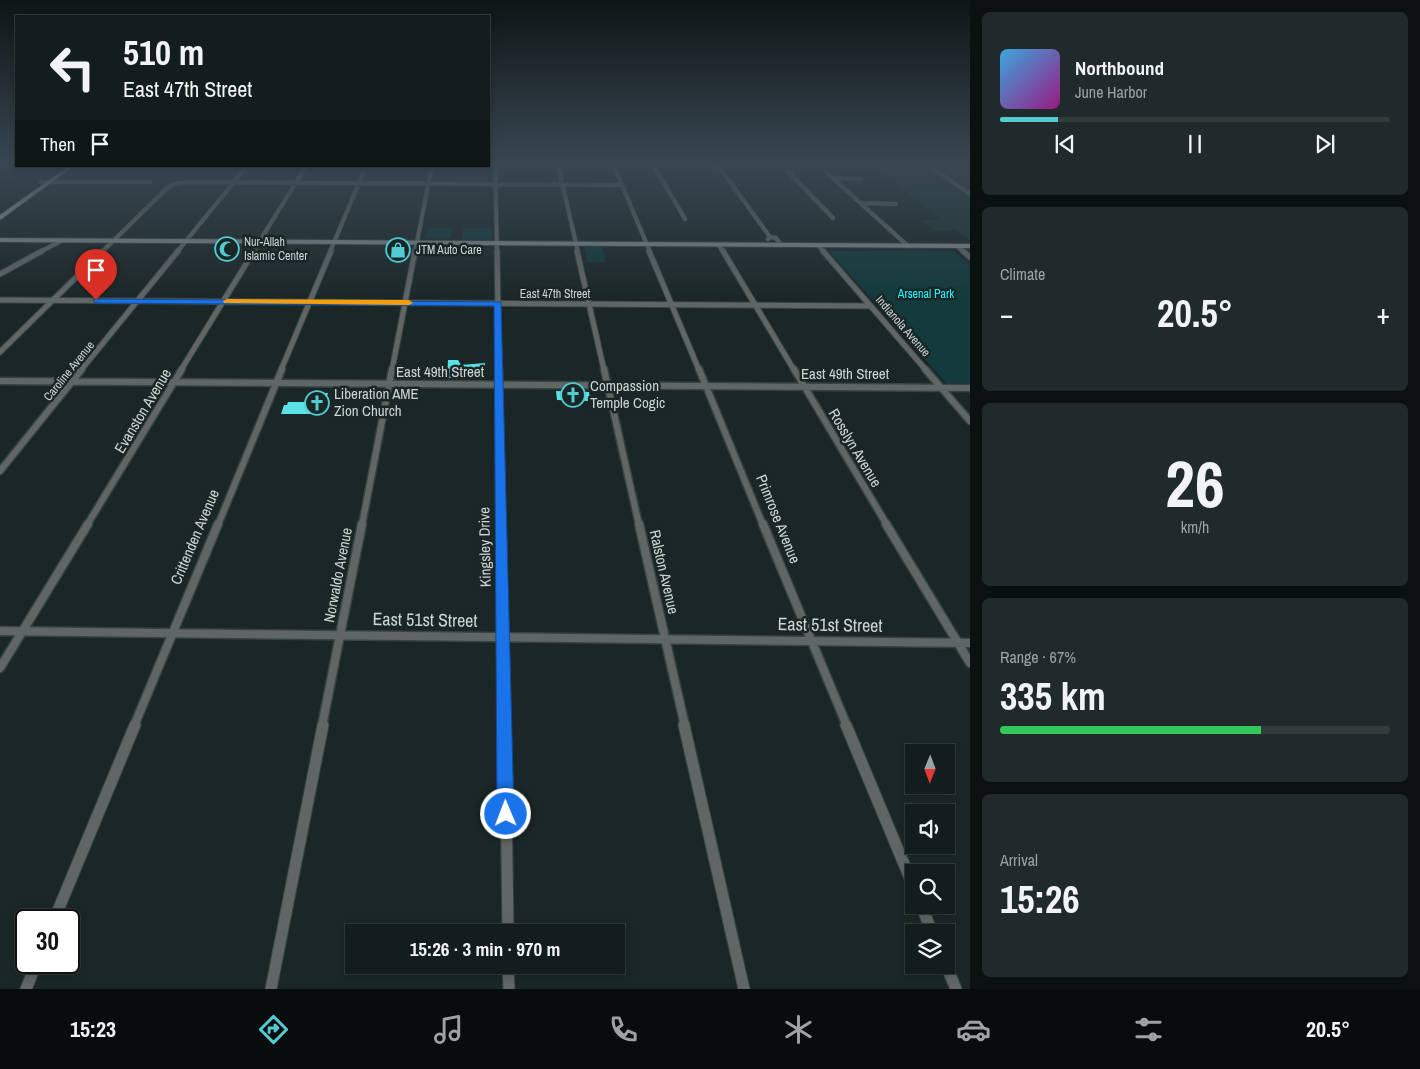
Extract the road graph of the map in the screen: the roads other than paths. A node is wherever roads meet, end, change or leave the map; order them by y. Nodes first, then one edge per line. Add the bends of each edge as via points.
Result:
1 (15, 207) edge
2 (147, 207) edge
3 (214, 207) edge
4 (281, 207) edge
5 (349, 207) edge
6 (424, 207) edge
7 (496, 207) edge
8 (567, 207) edge
9 (632, 207) edge
10 (677, 207) edge
11 (748, 207) edge
12 (823, 207) edge
13 (866, 207) edge
14 (0, 218) edge
15 (833, 218) dead end
16 (684, 219) dead end
17 (770, 237) junction
18 (61, 241) junction
19 (112, 241) junction
20 (0, 242) edge
21 (186, 242) junction
22 (260, 242) junction
23 (335, 243) junction
24 (417, 243) junction
25 (497, 244) junction
26 (576, 244) junction
27 (648, 244) junction
28 (719, 245) junction
29 (773, 245) junction
30 (781, 245) junction
31 (818, 246) junction
32 (908, 246) junction
33 (957, 246) junction
34 (970, 246) edge
35 (970, 257) edge
36 (0, 274) edge
37 (0, 300) edge
38 (52, 300) junction
39 (138, 301) junction
40 (224, 301) junction
41 (310, 302) junction
42 (406, 303) junction
43 (498, 303) junction
44 (590, 304) junction
45 (672, 304) junction
46 (755, 305) junction
47 (870, 306) junction
48 (0, 352) edge
49 (0, 382) edge
50 (72, 382) junction
51 (174, 383) junction
52 (277, 383) junction
53 (390, 384) junction
54 (499, 385) junction
55 (608, 385) junction
56 (706, 386) junction
57 (804, 387) junction
58 (941, 388) junction
59 (970, 388) edge
60 (970, 421) edge
61 (0, 471) edge
62 (0, 632) edge
63 (22, 632) junction
64 (173, 633) junction
65 (340, 636) junction
66 (503, 637) junction
67 (664, 639) junction
68 (811, 641) junction
69 (958, 643) junction
70 (970, 643) edge
71 (970, 663) edge
72 (0, 668) edge
73 (905, 866) edge
74 (59, 909) edge
75 (508, 924) edge
76 (32, 974) edge
77 (508, 974) edge
78 (950, 974) edge
79 (26, 989) edge
80 (271, 989) edge
81 (509, 989) edge
82 (744, 989) edge
83 (956, 989) edge

1 - 14 main road
2 - 19 street
3 - 21 street, Caroline Avenue
4 - 22 street, Evanston Avenue
5 - 23 street, Crittenden Avenue
6 - 24 street, Norwaldo Avenue
7 - 25 street, Kingsley Drive
8 - 26 street, Ralston Avenue
9 - 27 street, Primrose Avenue
10 - 16 street
11 - 17 street
12 - 15 street
13 - 32 street
17 - 29 street
17 - 30 street via 776,238
18 - 19 main road
18 - 20 main road
18 - 36 street
19 - 21 main road
19 - 38 street
21 - 22 main road
21 - 39 street, Caroline Avenue
22 - 23 main road
22 - 40 street, Evanston Avenue
23 - 24 main road
23 - 41 street, Crittenden Avenue
24 - 25 main road
24 - 42 street, Norwaldo Avenue
25 - 26 main road
25 - 43 street, Kingsley Drive
26 - 27 main road
26 - 44 street, Ralston Avenue
27 - 28 main road
27 - 45 street, Primrose Avenue
28 - 29 main road
28 - 46 street, Rosslyn Avenue
29 - 30 main road
30 - 31 main road
31 - 32 main road
31 - 47 street, Indianola Avenue
32 - 33 main road
33 - 34 main road
33 - 35 street
37 - 38 street, East 47th Street
38 - 39 street, East 47th Street
38 - 48 street
39 - 40 street, East 47th Street
39 - 50 street, Caroline Avenue
40 - 41 street, East 47th Street
40 - 51 street, Evanston Avenue
41 - 42 street, East 47th Street
41 - 52 street, Crittenden Avenue
42 - 43 street, East 47th Street
42 - 53 street, Norwaldo Avenue
43 - 44 street, East 47th Street
43 - 54 street, Kingsley Drive
44 - 45 street, East 47th Street
44 - 55 street, Ralston Avenue
45 - 46 street, East 47th Street
45 - 56 street, Primrose Avenue
46 - 47 street, East 47th Street
46 - 57 street, Rosslyn Avenue
47 - 58 street, Indianola Avenue
49 - 50 street, East 49th Street
50 - 51 street, East 49th Street
50 - 61 street, Caroline Avenue
51 - 52 street, East 49th Street
51 - 63 street, Evanston Avenue
52 - 53 street, East 49th Street
52 - 64 street, Crittenden Avenue
53 - 54 street, East 49th Street
53 - 65 street, Norwaldo Avenue
54 - 55 street, East 49th Street
54 - 66 street, Kingsley Drive
55 - 56 street, East 49th Street
55 - 67 street, Ralston Avenue
56 - 57 street, East 49th Street
56 - 68 street, Primrose Avenue
57 - 58 street, East 49th Street
57 - 69 street, Rosslyn Avenue
58 - 59 street, East 49th Street
58 - 60 street, Indianola Avenue
62 - 63 street, East 51st Street
63 - 64 street, East 51st Street
63 - 72 street, Evanston Avenue
64 - 65 street, East 51st Street
64 - 74 street, Crittenden Avenue
65 - 66 street, East 51st Street
65 - 80 street, Norwaldo Avenue
66 - 67 street, East 51st Street
66 - 75 street, Kingsley Drive
67 - 68 street, East 51st Street
67 - 82 street, Ralston Avenue
68 - 69 street, East 51st Street
68 - 73 street, Primrose Avenue
69 - 70 street, East 51st Street
69 - 71 street, Rosslyn Avenue
76 - 79 street
77 - 81 street
78 - 83 street

